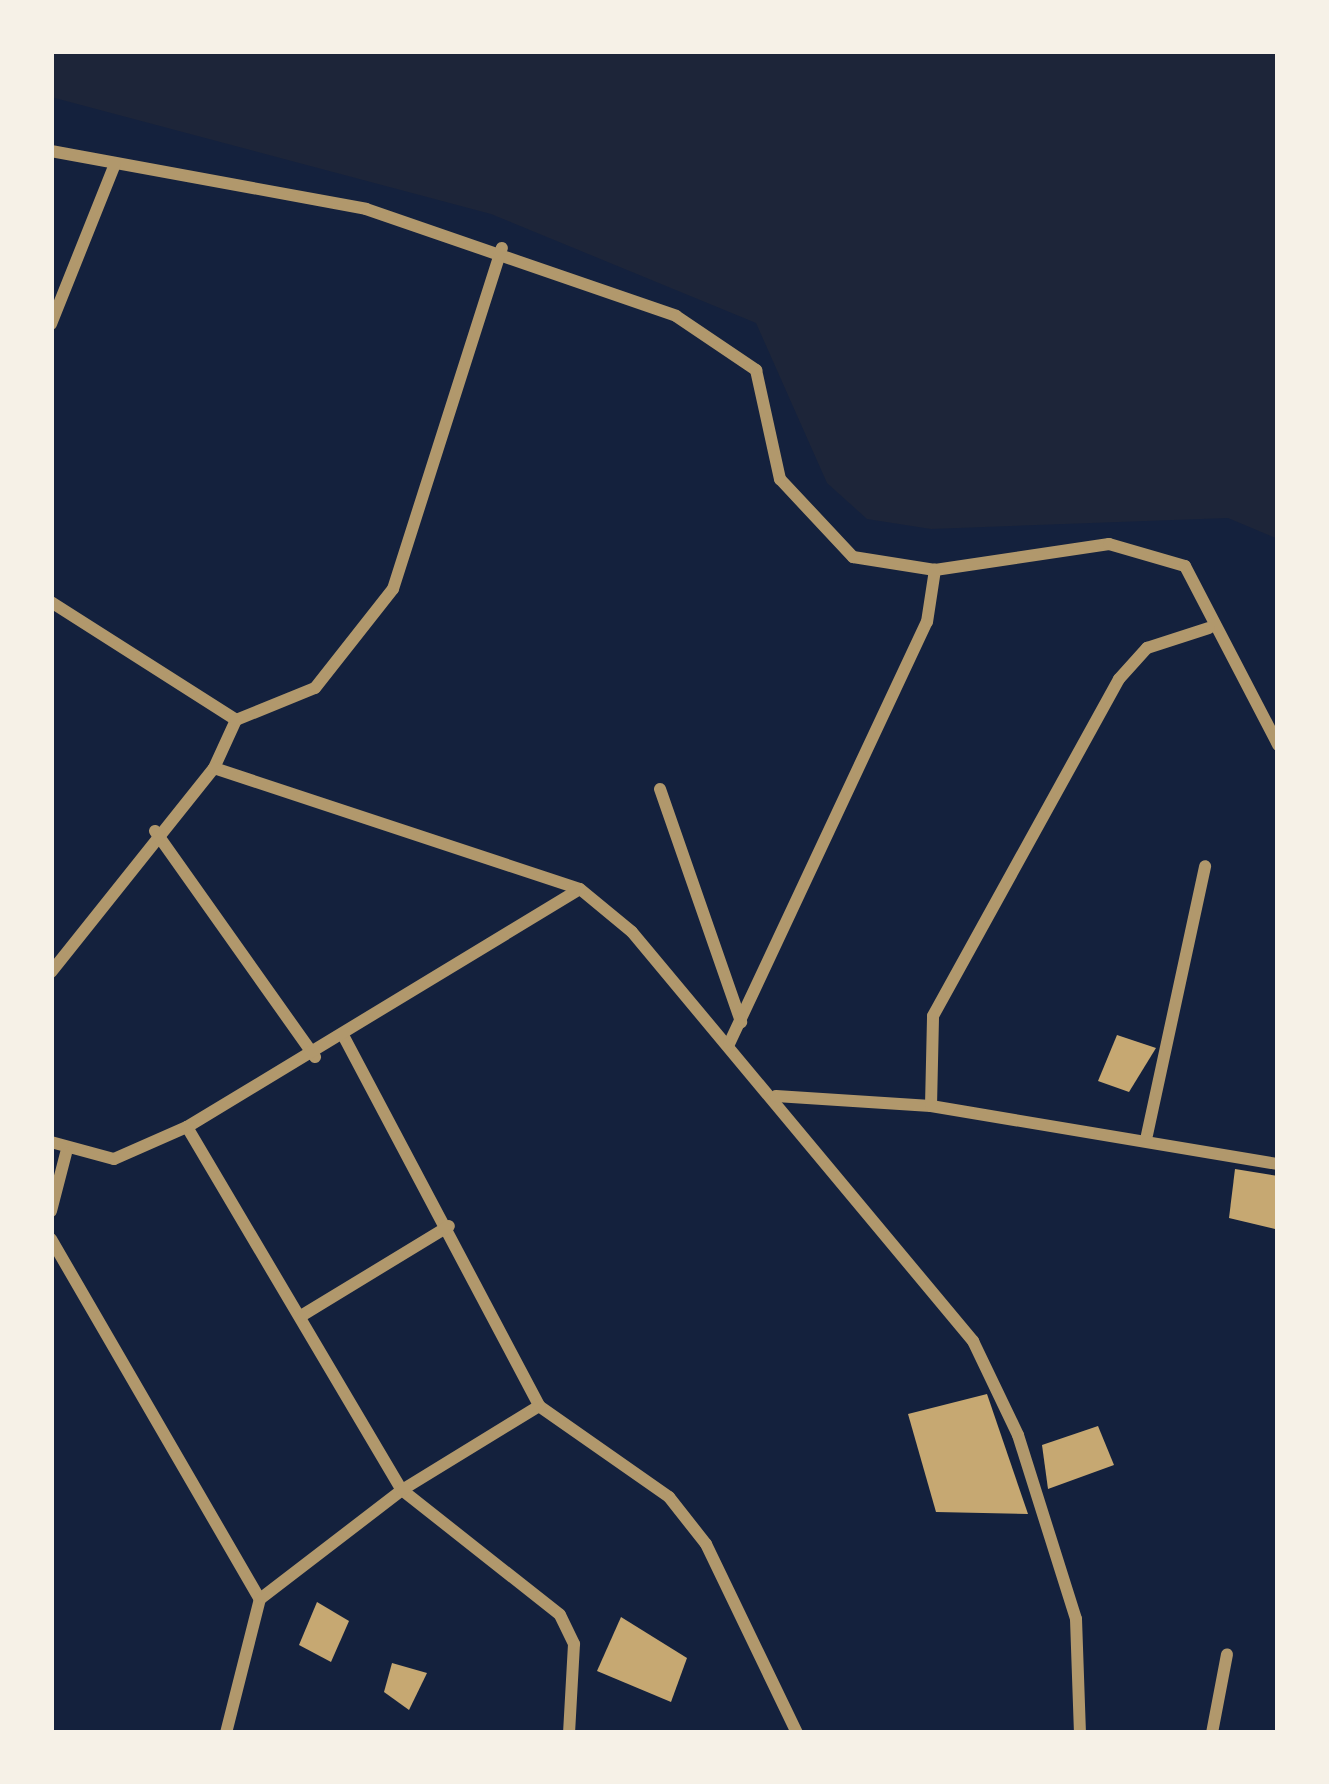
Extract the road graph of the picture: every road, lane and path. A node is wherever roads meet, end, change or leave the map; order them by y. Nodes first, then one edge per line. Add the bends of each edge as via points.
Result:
1 (51, 151) edge
2 (115, 164) junction
3 (502, 248) junction
4 (51, 324) edge
5 (935, 570) junction
6 (51, 602) edge
7 (1209, 628) junction
8 (236, 720) junction
9 (1278, 746) edge
10 (214, 768) junction
11 (660, 789) dead end
12 (155, 831) junction
13 (1205, 866) dead end
14 (580, 889) junction
15 (51, 972) edge
16 (742, 1024) junction
17 (344, 1037) junction
18 (729, 1043) junction
19 (316, 1057) junction
20 (776, 1096) junction
21 (932, 1106) junction
22 (187, 1127) junction
23 (1147, 1135) junction
24 (51, 1142) edge
25 (66, 1153) junction
26 (1278, 1164) edge
27 (51, 1211) edge
28 (449, 1226) junction
29 (51, 1239) edge
30 (301, 1316) junction
31 (539, 1406) junction
32 (402, 1490) junction
33 (260, 1599) junction
34 (1227, 1654) dead end
35 (791, 1719) junction
36 (228, 1733) edge
37 (569, 1733) edge
38 (796, 1733) edge
39 (812, 1733) edge
40 (1080, 1733) edge
41 (1212, 1733) edge

1 - 2 street
2 - 3 street via 366,209
2 - 4 street
3 - 5 street via 676,316 756,370 780,479 807,519 853,557
3 - 8 street via 393,589 316,688
5 - 7 street via 1145,548 1185,566
5 - 16 street via 928,622
6 - 8 street
7 - 9 street
7 - 21 street via 1147,648 1118,679 933,1016
8 - 10 street
10 - 12 street
10 - 14 street
11 - 16 street
12 - 15 street
12 - 19 street
13 - 23 street
14 - 17 street
14 - 18 street
16 - 18 street
17 - 19 street
17 - 28 street
18 - 20 street
19 - 22 street
20 - 21 street
20 - 40 street via 973,1341 1018,1436 1076,1619
21 - 23 street
22 - 25 street via 114,1159
22 - 30 street
23 - 26 street
24 - 25 street
25 - 27 street
28 - 30 street
28 - 31 street
29 - 33 street
30 - 32 street
31 - 32 street
31 - 35 street via 669,1497 706,1544
32 - 33 street
32 - 37 street via 560,1615 574,1644
33 - 36 street
34 - 41 street
35 - 38 street
35 - 39 street

